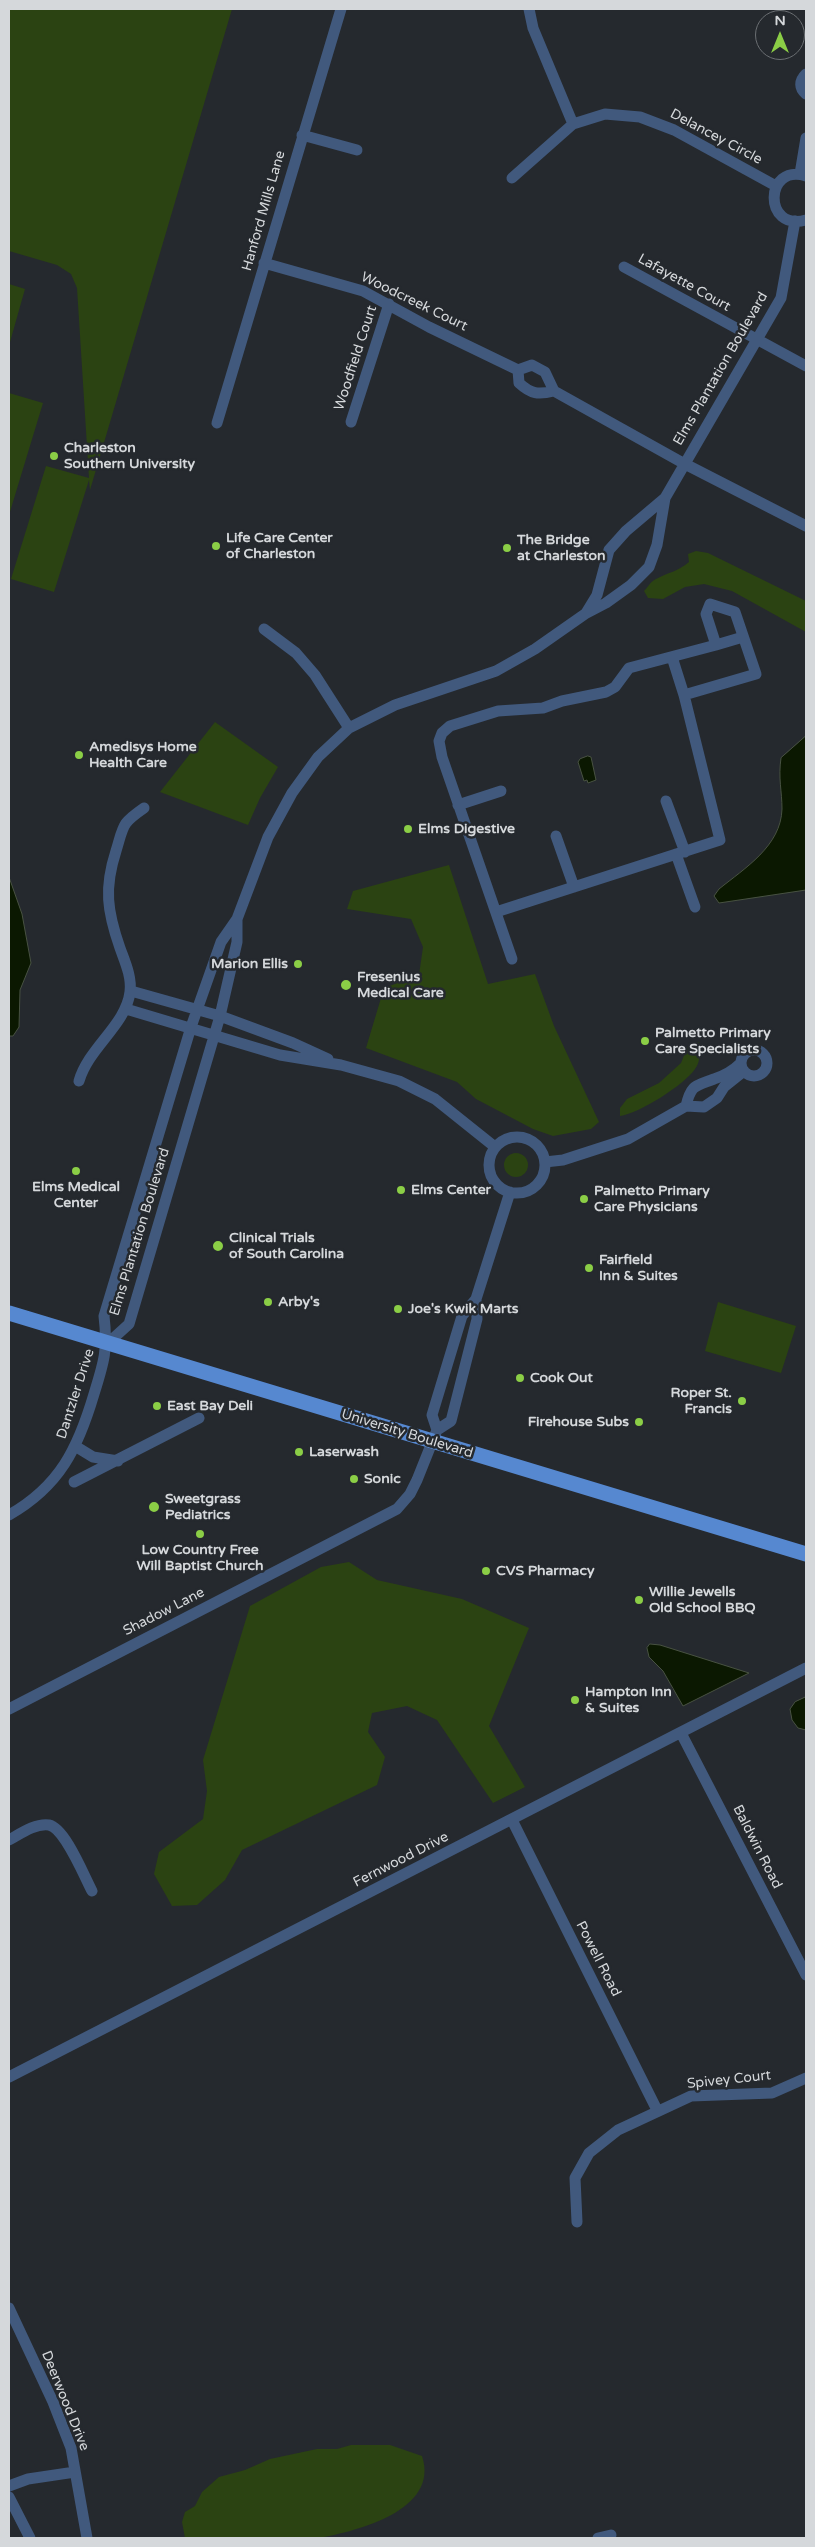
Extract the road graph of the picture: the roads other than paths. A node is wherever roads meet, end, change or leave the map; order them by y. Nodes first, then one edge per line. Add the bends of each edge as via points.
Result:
1 (341, 9) edge
2 (529, 9) edge
3 (806, 74) edge
4 (806, 94) edge
5 (573, 124) junction
6 (302, 135) junction
7 (806, 138) edge
8 (357, 150) dead end
9 (803, 175) edge
10 (512, 178) dead end
11 (776, 186) junction
12 (801, 220) edge
13 (264, 263) junction
14 (624, 267) dead end
15 (389, 304) junction
16 (756, 340) junction
17 (806, 366) edge
18 (518, 370) junction
19 (554, 391) junction
20 (351, 422) dead end
21 (217, 423) dead end
22 (683, 463) junction
23 (665, 498) junction
24 (806, 526) edge
25 (585, 614) junction
26 (264, 629) dead end
27 (743, 637) junction
28 (716, 645) junction
29 (672, 657) junction
30 (684, 695) junction
31 (349, 728) junction
32 (501, 791) dead end
33 (666, 801) dead end
34 (458, 804) junction
35 (144, 808) dead end
36 (556, 836) dead end
37 (681, 853) junction
38 (574, 887) junction
39 (695, 906) dead end
40 (496, 912) junction
41 (237, 919) junction
42 (512, 959) dead end
43 (131, 991) junction
44 (126, 1009) junction
45 (197, 1011) junction
46 (220, 1016) junction
47 (191, 1027) junction
48 (213, 1036) junction
49 (341, 1066) junction
50 (79, 1080) dead end
51 (686, 1106) junction
52 (495, 1147) junction
53 (545, 1162) junction
54 (510, 1192) junction
55 (476, 1299) junction
56 (9, 1313) edge
57 (107, 1344) junction
58 (199, 1418) dead end
59 (435, 1436) junction
60 (75, 1446) junction
61 (118, 1461) junction
62 (74, 1482) dead end
63 (9, 1514) edge
64 (806, 1554) edge
65 (806, 1668) edge
66 (9, 1709) edge
67 (681, 1733) junction
68 (512, 1820) junction
69 (9, 1840) edge
70 (92, 1891) dead end
71 (806, 1975) edge
72 (9, 2077) edge
73 (806, 2078) edge
74 (657, 2110) junction
75 (577, 2222) dead end
76 (9, 2308) edge
77 (75, 2472) junction
78 (9, 2486) edge
79 (9, 2498) edge
80 (611, 2535) dead end
81 (30, 2538) edge
82 (87, 2538) edge
83 (598, 2538) edge

1 - 6 street, Hanford Mills Lane
2 - 5 street via 533,28
3 - 4 street via 801,82
5 - 10 street, Delancey Circle
5 - 11 street, Delancey Circle via 604,114 640,117 674,130
6 - 8 street
6 - 13 street, Hanford Mills Lane
7 - 9 street
9 - 11 street via 790,174
11 - 12 street via 774,205 779,213 786,219
12 - 16 street, Elms Plantation Boulevard via 781,298
13 - 15 street, Woodcreek Court via 363,291
13 - 21 street, Hanford Mills Lane
14 - 16 street, Lafayette Court
15 - 18 street, Woodcreek Court
15 - 20 street, Woodfield Court
16 - 17 street, Lafayette Court
16 - 22 street, Elms Plantation Boulevard
18 - 19 street, Woodcreek Court via 532,365 545,372
18 - 19 street via 519,383 529,392 541,395
19 - 22 street
22 - 23 street, Elms Plantation Boulevard
22 - 24 street
23 - 25 street, Elms Plantation Boulevard via 609,550 597,595
23 - 25 street, Elms Plantation Boulevard via 657,545 649,567 606,604
25 - 31 street, Elms Plantation Boulevard via 535,650 496,671 395,705
26 - 31 street via 296,653 315,675
27 - 28 street
27 - 28 street via 735,612 710,604 706,614
27 - 30 street via 756,674
28 - 29 street
29 - 30 street
29 - 34 street via 629,668 615,687 606,692 543,708 498,711 450,726 439,741
30 - 37 street via 720,840
31 - 41 street, Elms Plantation Boulevard via 318,757 292,793 268,837
32 - 34 street
33 - 37 street
34 - 40 street
35 - 43 street via 126,820 110,868 107,896
36 - 38 street
37 - 38 street
37 - 39 street
38 - 40 street
40 - 42 street
41 - 45 street, Elms Plantation Boulevard via 221,942
41 - 46 street, Elms Plantation Boulevard via 237,942
43 - 44 street
43 - 45 street
44 - 47 street
44 - 50 street via 88,1057
45 - 46 street
45 - 47 street, Elms Plantation Boulevard
46 - 48 street, Elms Plantation Boulevard
46 - 49 street via 293,1043
47 - 48 street
47 - 57 street, Elms Plantation Boulevard via 104,1316
48 - 49 street via 280,1055
48 - 57 street, Elms Plantation Boulevard via 130,1324
49 - 52 street via 399,1081 435,1099
51 - 51 street via 704,1107 717,1098 743,1067 714,1080 700,1082 694,1087
51 - 53 street via 628,1139 563,1160
52 - 53 street via 506,1138 523,1137 538,1146
52 - 54 street via 489,1157 490,1175 495,1183
53 - 54 street via 536,1186 519,1193
54 - 55 street
55 - 59 street via 462,1316 432,1415
55 - 59 street, Shadow Lane via 477,1319 451,1421
56 - 57 main road, University Boulevard
57 - 59 main road, University Boulevard
57 - 60 street, Dantzler Drive via 90,1409
58 - 61 street
59 - 64 main road, University Boulevard
59 - 66 street, Shadow Lane via 410,1494 392,1513
60 - 61 street via 93,1457
60 - 63 street, Dantzler Drive via 64,1466 40,1494
61 - 62 street
65 - 67 street, Fernwood Drive
67 - 68 street, Fernwood Drive
67 - 71 street, Baldwin Road
68 - 72 street, Fernwood Drive
68 - 74 street, Powell Road
69 - 70 street via 37,1826 50,1825 61,1831
73 - 74 street, Spivey Court via 772,2093 691,2096
74 - 75 street, Spivey Court via 618,2130 589,2153 575,2178
76 - 77 street, Deerwood Drive via 53,2402 71,2448
77 - 78 street via 28,2479
77 - 82 street, Deerwood Drive
79 - 81 street
80 - 83 street

